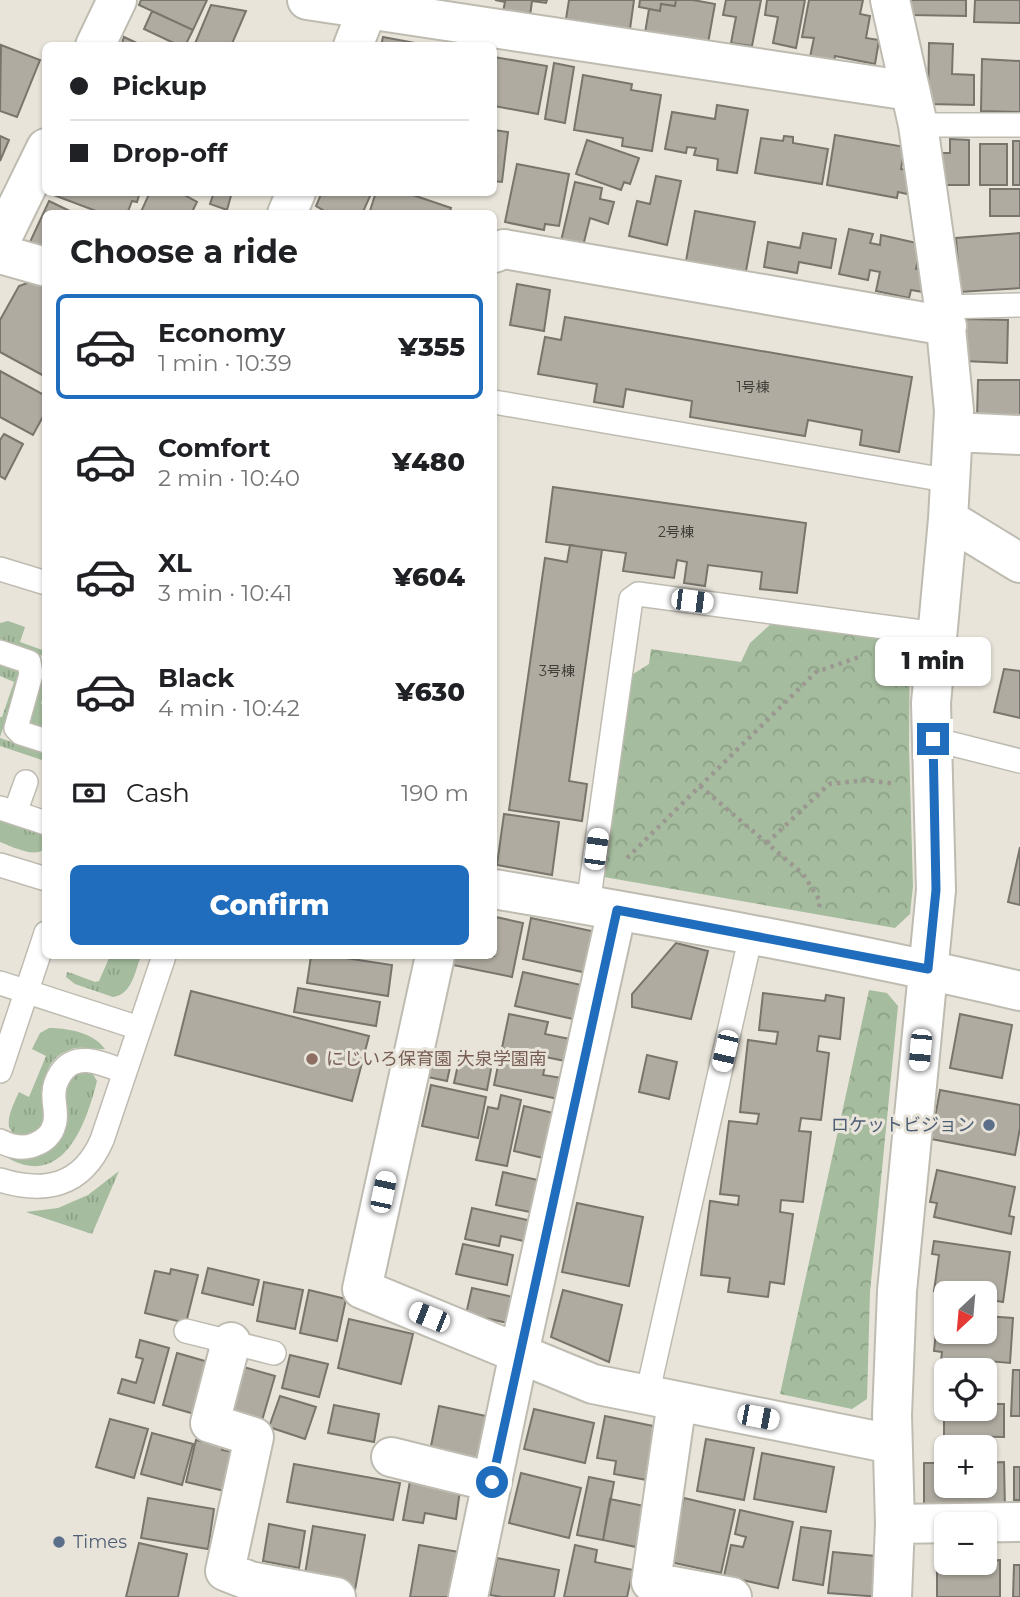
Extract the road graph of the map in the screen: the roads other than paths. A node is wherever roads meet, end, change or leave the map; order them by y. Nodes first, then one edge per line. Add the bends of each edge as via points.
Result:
1 (117, 0) edge
2 (307, 0) edge
3 (890, 0) edge
4 (369, 5) edge
5 (97, 42) edge
6 (355, 42) edge
7 (914, 108) junction
8 (1020, 125) edge
9 (42, 156) edge
10 (0, 242) edge
11 (497, 252) edge
12 (0, 254) edge
13 (42, 266) edge
14 (1020, 305) edge
15 (946, 316) junction
16 (497, 403) edge
17 (954, 432) junction
18 (1020, 435) edge
19 (951, 481) junction
20 (948, 519) junction
21 (1020, 563) edge
22 (0, 569) edge
23 (42, 582) edge
24 (924, 633) junction
25 (0, 652) edge
26 (933, 739) junction
27 (42, 740) edge
28 (1020, 761) edge
29 (26, 782) dead end
30 (8, 810) edge
31 (42, 822) edge
32 (0, 864) edge
33 (42, 878) edge
34 (497, 890) edge
35 (604, 908) junction
36 (751, 935) junction
37 (42, 945) edge
38 (163, 959) edge
39 (434, 959) edge
40 (928, 969) junction
41 (0, 984) edge
42 (1020, 991) edge
43 (26, 992) junction
44 (139, 1028) junction
45 (0, 1071) edge
46 (125, 1072) junction
47 (0, 1141) edge
48 (0, 1180) edge
49 (186, 1331) dead end
50 (230, 1342) junction
51 (274, 1353) dead end
52 (519, 1353) junction
53 (662, 1398) junction
54 (892, 1444) junction
55 (391, 1457) dead end
56 (492, 1482) junction
57 (1020, 1522) edge
58 (895, 1524) junction
59 (648, 1590) edge
60 (275, 1592) edge
61 (336, 1597) edge
62 (468, 1597) edge
63 (732, 1597) edge
64 (892, 1597) edge

1 - 5 street
2 - 4 street
3 - 7 street
4 - 6 street
4 - 7 street
7 - 8 lane
7 - 15 street
9 - 10 street
11 - 15 street via 504,249
12 - 13 street
14 - 15 lane
15 - 17 street
16 - 19 lane
17 - 18 street
17 - 19 street
19 - 20 street
20 - 21 street
20 - 24 street
22 - 23 lane
24 - 26 street
24 - 35 lane via 638,594 631,599
25 - 27 lane via 29,662 16,728
26 - 28 lane
26 - 40 street via 936,890
29 - 30 lane
30 - 31 lane
32 - 33 lane
34 - 35 street
35 - 36 street
35 - 52 street
36 - 40 street
36 - 53 lane
37 - 43 lane
38 - 44 lane
39 - 52 street via 362,1289
40 - 42 street
40 - 54 street via 897,1291
41 - 43 lane
43 - 44 lane
43 - 45 lane
44 - 46 lane
46 - 47 lane via 99,1062 75,1061 65,1068 54,1090 55,1125 50,1134 25,1148
46 - 48 lane via 97,1150 81,1170 64,1181 38,1188
49 - 50 lane
50 - 51 lane
50 - 60 street via 211,1423 254,1437 225,1571
52 - 53 street via 593,1384
52 - 56 street
53 - 54 street
53 - 59 street
54 - 58 street
55 - 56 street
56 - 62 street
57 - 58 street
58 - 64 street
59 - 63 street
60 - 61 street

